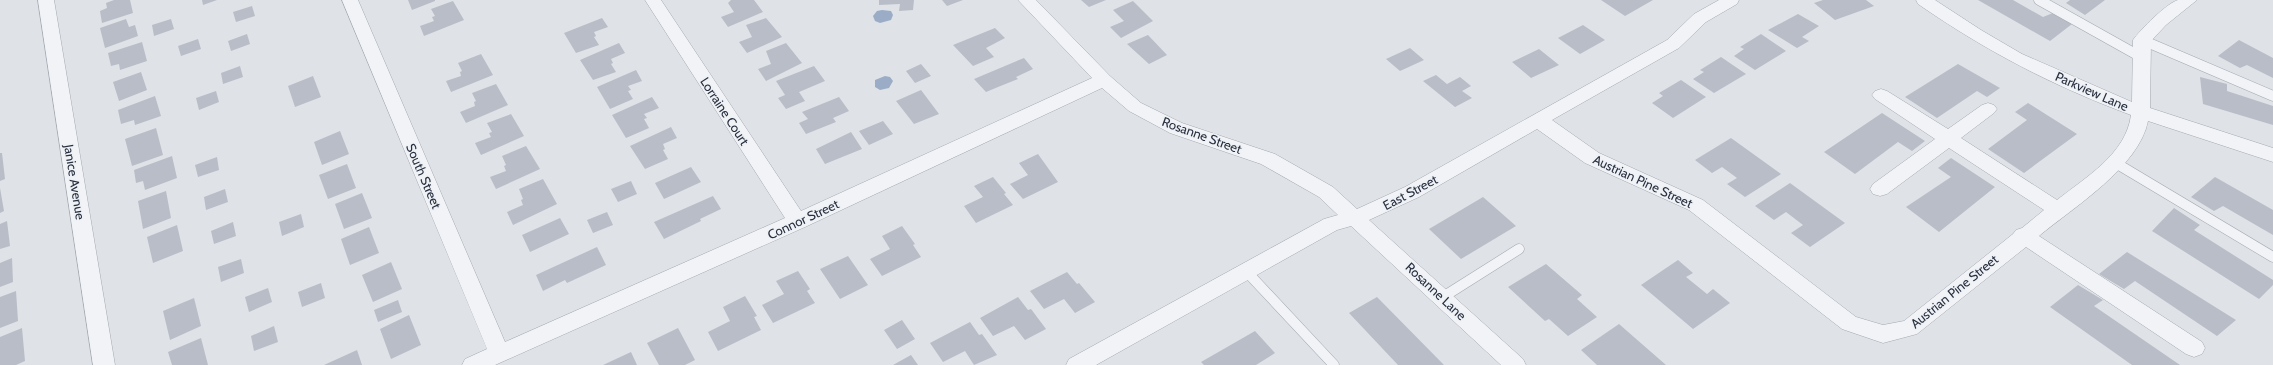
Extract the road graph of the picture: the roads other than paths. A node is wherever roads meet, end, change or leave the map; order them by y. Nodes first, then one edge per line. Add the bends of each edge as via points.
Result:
1 (46, 0) edge
2 (350, 0) edge
3 (653, 0) edge
4 (1026, 0) edge
5 (1731, 0) edge
6 (1924, 0) edge
7 (2039, 0) edge
8 (2189, 0) edge
9 (2141, 49) junction
10 (1104, 80) junction
11 (1881, 94) dead end
12 (2273, 96) edge
13 (1988, 109) dead end
14 (2140, 112) junction
15 (1538, 120) junction
16 (1948, 138) junction
17 (2273, 155) edge
18 (2114, 162) junction
19 (1880, 189) dead end
20 (2058, 209) junction
21 (1356, 218) junction
22 (798, 222) junction
23 (2023, 235) junction
24 (1519, 249) dead end
25 (2273, 257) edge
26 (1246, 271) junction
27 (1442, 297) junction
28 (2194, 348) dead end
29 (499, 353) junction
30 (104, 365) edge
31 (473, 365) edge
32 (1077, 365) edge
33 (1334, 365) edge
34 (1515, 365) edge

1 - 30 street, Janice Avenue
2 - 29 street, South Street
3 - 22 street, Lorraine Court
4 - 10 street, Rosanne Street
5 - 15 street, East Street via 1700,18 1673,44
6 - 14 street, Parkview Lane via 1981,38 2011,54
7 - 9 lane
8 - 9 street via 2160,21
9 - 12 lane
9 - 14 street, Austrian Pine Street
10 - 21 street, Rosanne Street via 1135,107 1164,122 1287,168 1326,192
10 - 22 street, Connor Street
11 - 16 street
13 - 16 street
14 - 17 street, Parkview Lane
14 - 18 street, Austrian Pine Street via 2134,140
15 - 21 street, East Street via 1388,205
15 - 23 street, Austrian Pine Street via 1592,158 1696,205 1850,323 1883,334 1910,328
16 - 19 street
16 - 20 street
18 - 20 street, Austrian Pine Street
18 - 25 lane
20 - 23 street, Austrian Pine Street
21 - 26 street, East Street via 1331,224
21 - 27 street, Rosanne Lane
22 - 29 street, Connor Street
23 - 28 street
24 - 27 lane
26 - 32 street, East Street
26 - 33 lane
27 - 34 street, Rosanne Lane
29 - 31 street, Connor Street

